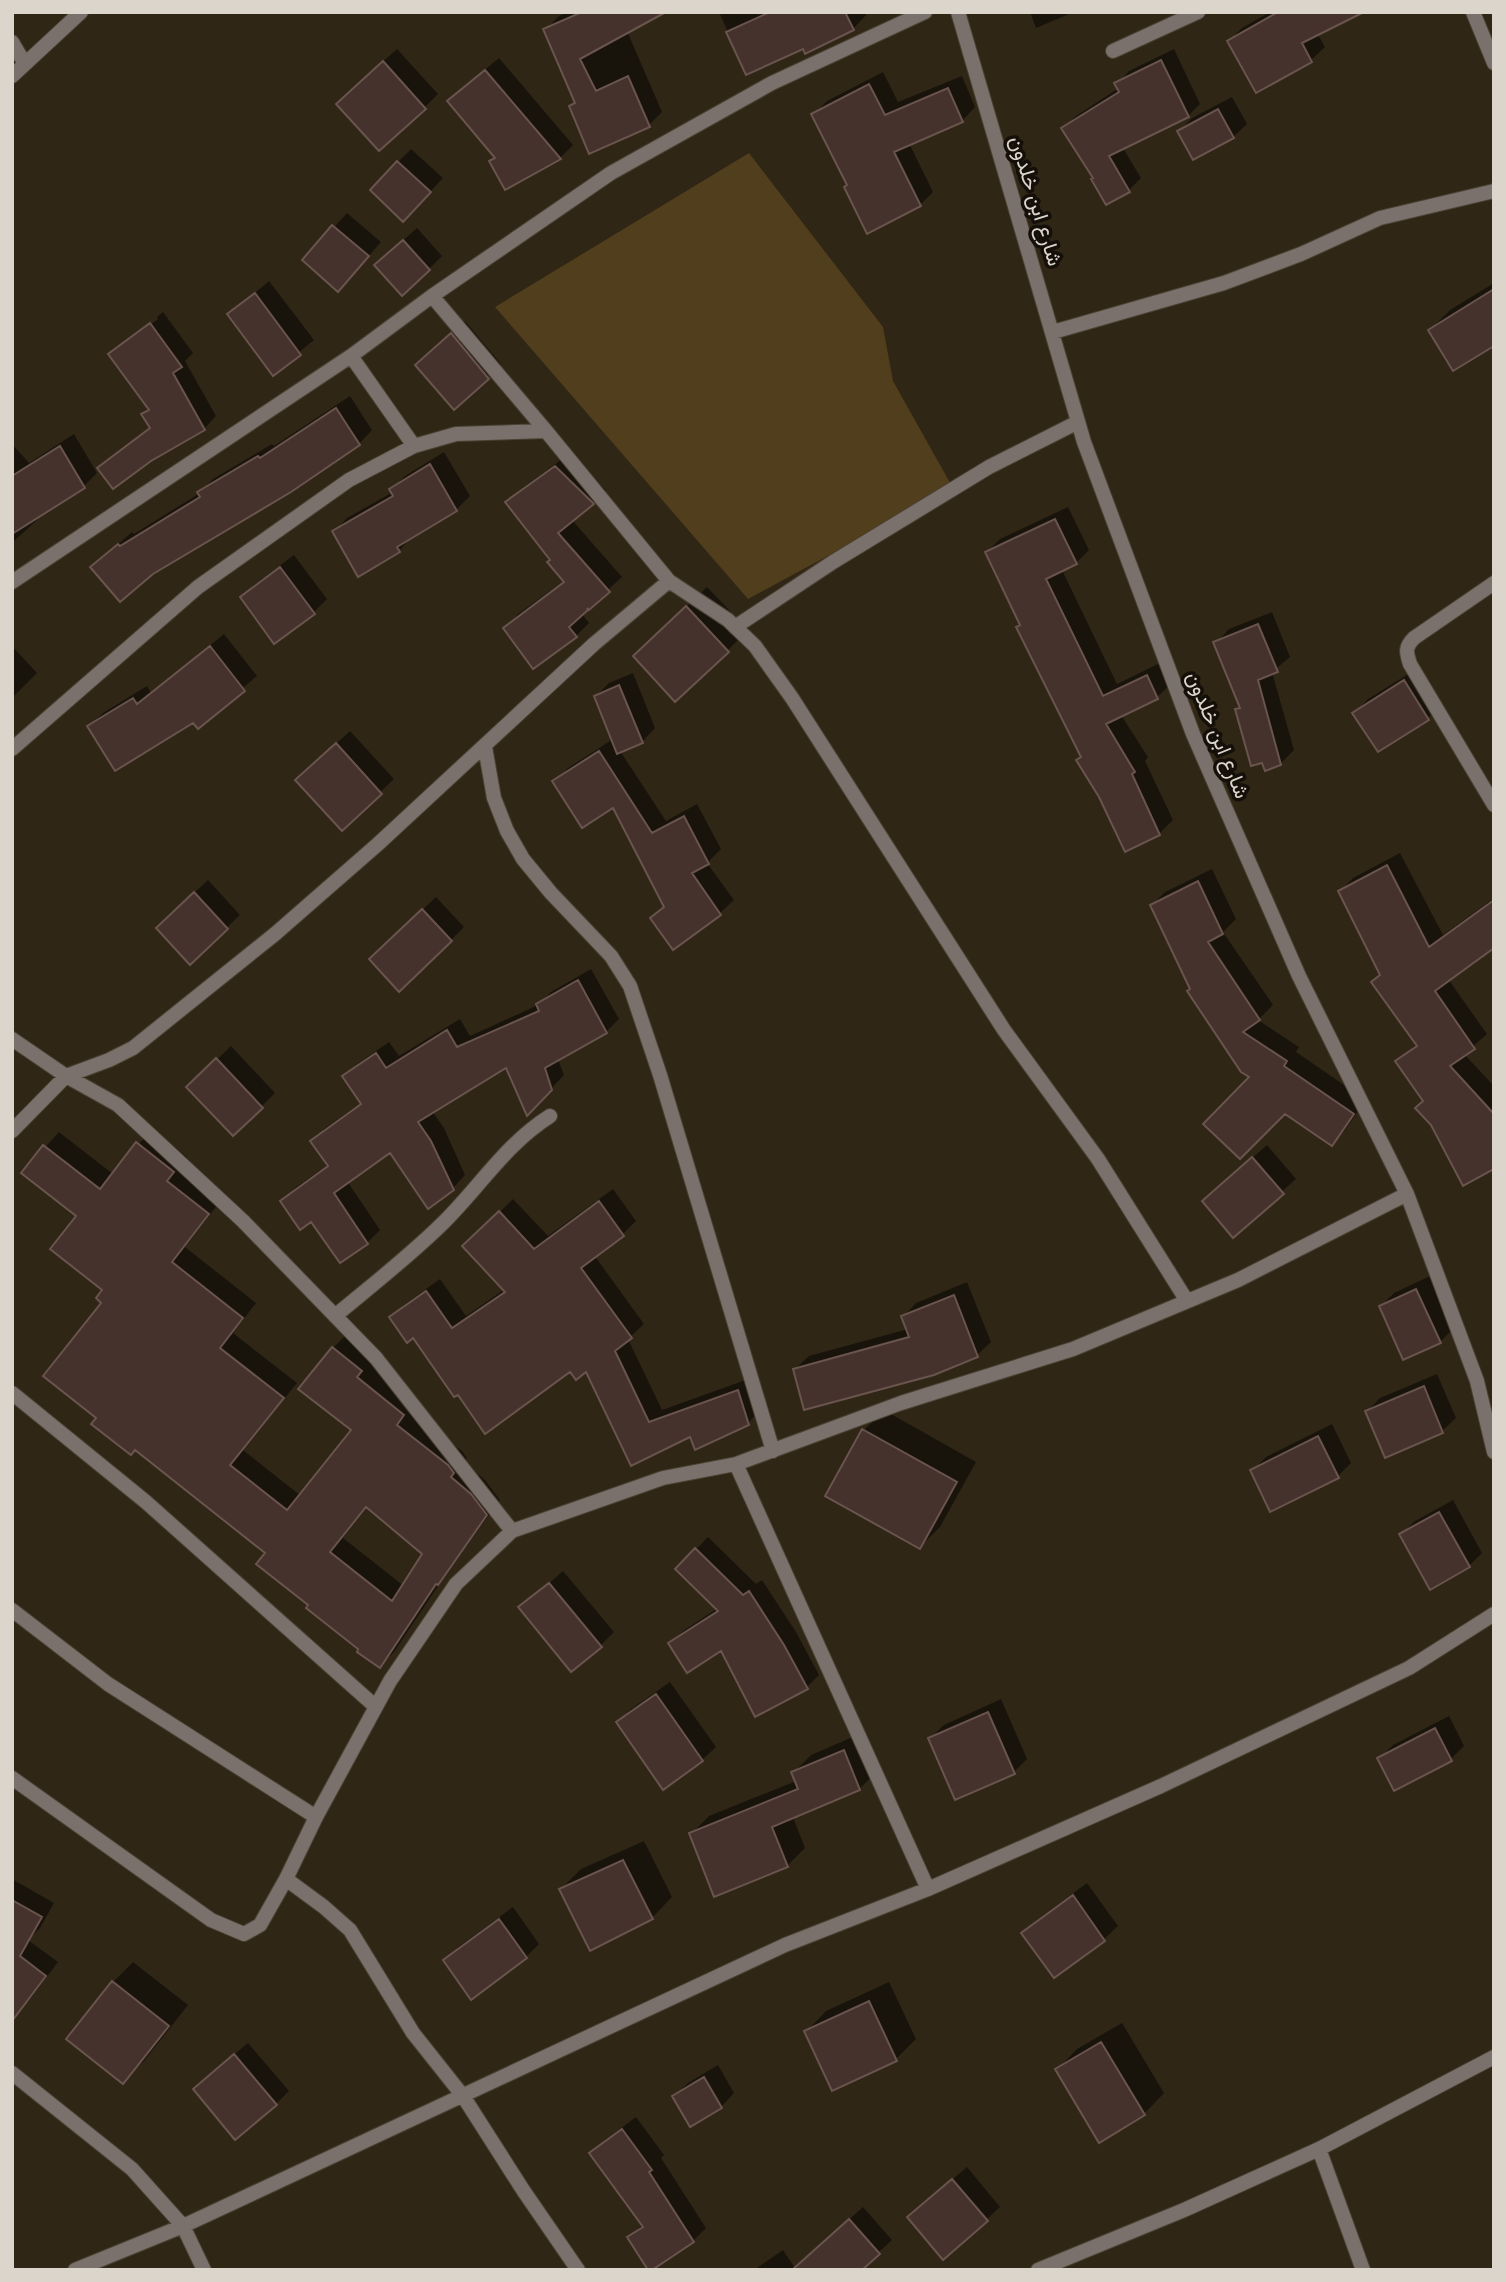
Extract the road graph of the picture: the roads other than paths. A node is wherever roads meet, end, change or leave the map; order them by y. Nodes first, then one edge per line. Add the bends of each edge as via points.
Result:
1 (81, 12) edge
2 (925, 12) edge
3 (958, 12) edge
4 (1198, 12) edge
5 (1473, 12) edge
6 (13, 46) edge
7 (1113, 51) dead end
8 (25, 64) junction
9 (1494, 64) edge
10 (12, 76) edge
11 (1494, 191) edge
12 (432, 296) junction
13 (1053, 332) junction
14 (351, 356) junction
15 (1078, 422) junction
16 (546, 431) junction
17 (414, 446) junction
18 (669, 581) junction
19 (12, 582) edge
20 (1494, 583) edge
21 (735, 627) junction
22 (485, 747) junction
23 (12, 749) edge
24 (1494, 805) edge
25 (12, 1039) edge
26 (66, 1076) junction
27 (550, 1116) dead end
28 (12, 1131) edge
29 (1407, 1194) junction
30 (1187, 1301) junction
31 (335, 1316) junction
32 (12, 1393) edge
33 (772, 1451) junction
34 (1494, 1452) edge
35 (736, 1464) junction
36 (512, 1531) junction
37 (12, 1610) edge
38 (1494, 1614) edge
39 (376, 1707) junction
40 (12, 1778) edge
41 (316, 1817) junction
42 (286, 1879) junction
43 (928, 1889) junction
44 (1494, 2057) edge
45 (12, 2073) edge
46 (463, 2096) junction
47 (1319, 2149) junction
48 (183, 2226) junction
49 (75, 2270) edge
50 (204, 2270) edge
51 (578, 2270) edge
52 (1038, 2270) edge
53 (1363, 2270) edge

1 - 8 street
2 - 12 street via 772,83 611,173
3 - 13 street, شارع ابن خلدون
4 - 7 street
5 - 9 street
6 - 8 street
8 - 10 street
11 - 13 street via 1380,219 1224,283
12 - 14 street
12 - 16 street
13 - 15 street, شارع ابن خلدون
14 - 17 street
14 - 19 street
15 - 21 street via 978,474
15 - 29 street, شارع ابن خلدون via 1193,734 1299,976
16 - 17 street via 456,434
16 - 18 street
17 - 23 street via 349,481 198,587
18 - 21 street
18 - 22 street
20 - 24 street via 1414,638 1406,651
21 - 30 street via 755,646 792,698 989,1008 1098,1158
22 - 26 street via 275,934 166,1023 134,1048
22 - 33 street via 494,798 523,859 611,956 630,986
25 - 26 street
26 - 28 street
26 - 31 street via 118,1105 166,1147
27 - 31 street via 510,1148 444,1222
29 - 30 street
29 - 34 street, شارع ابن خلدون via 1477,1381
30 - 33 street via 1073,1349 901,1403
31 - 36 street via 376,1359
32 - 39 street via 146,1502
33 - 35 street
35 - 36 street via 663,1478
35 - 43 street
36 - 39 street via 456,1584
37 - 41 street via 108,1684
38 - 43 street via 1409,1668 1161,1786
39 - 41 street
40 - 42 street via 229,1930 244,1934 260,1925
41 - 42 street
42 - 46 street via 350,1930 413,2033
43 - 46 street via 785,1945
44 - 47 street
45 - 48 street via 132,2169
46 - 48 street
46 - 51 street
47 - 52 street
47 - 53 street
48 - 49 street
48 - 50 street

